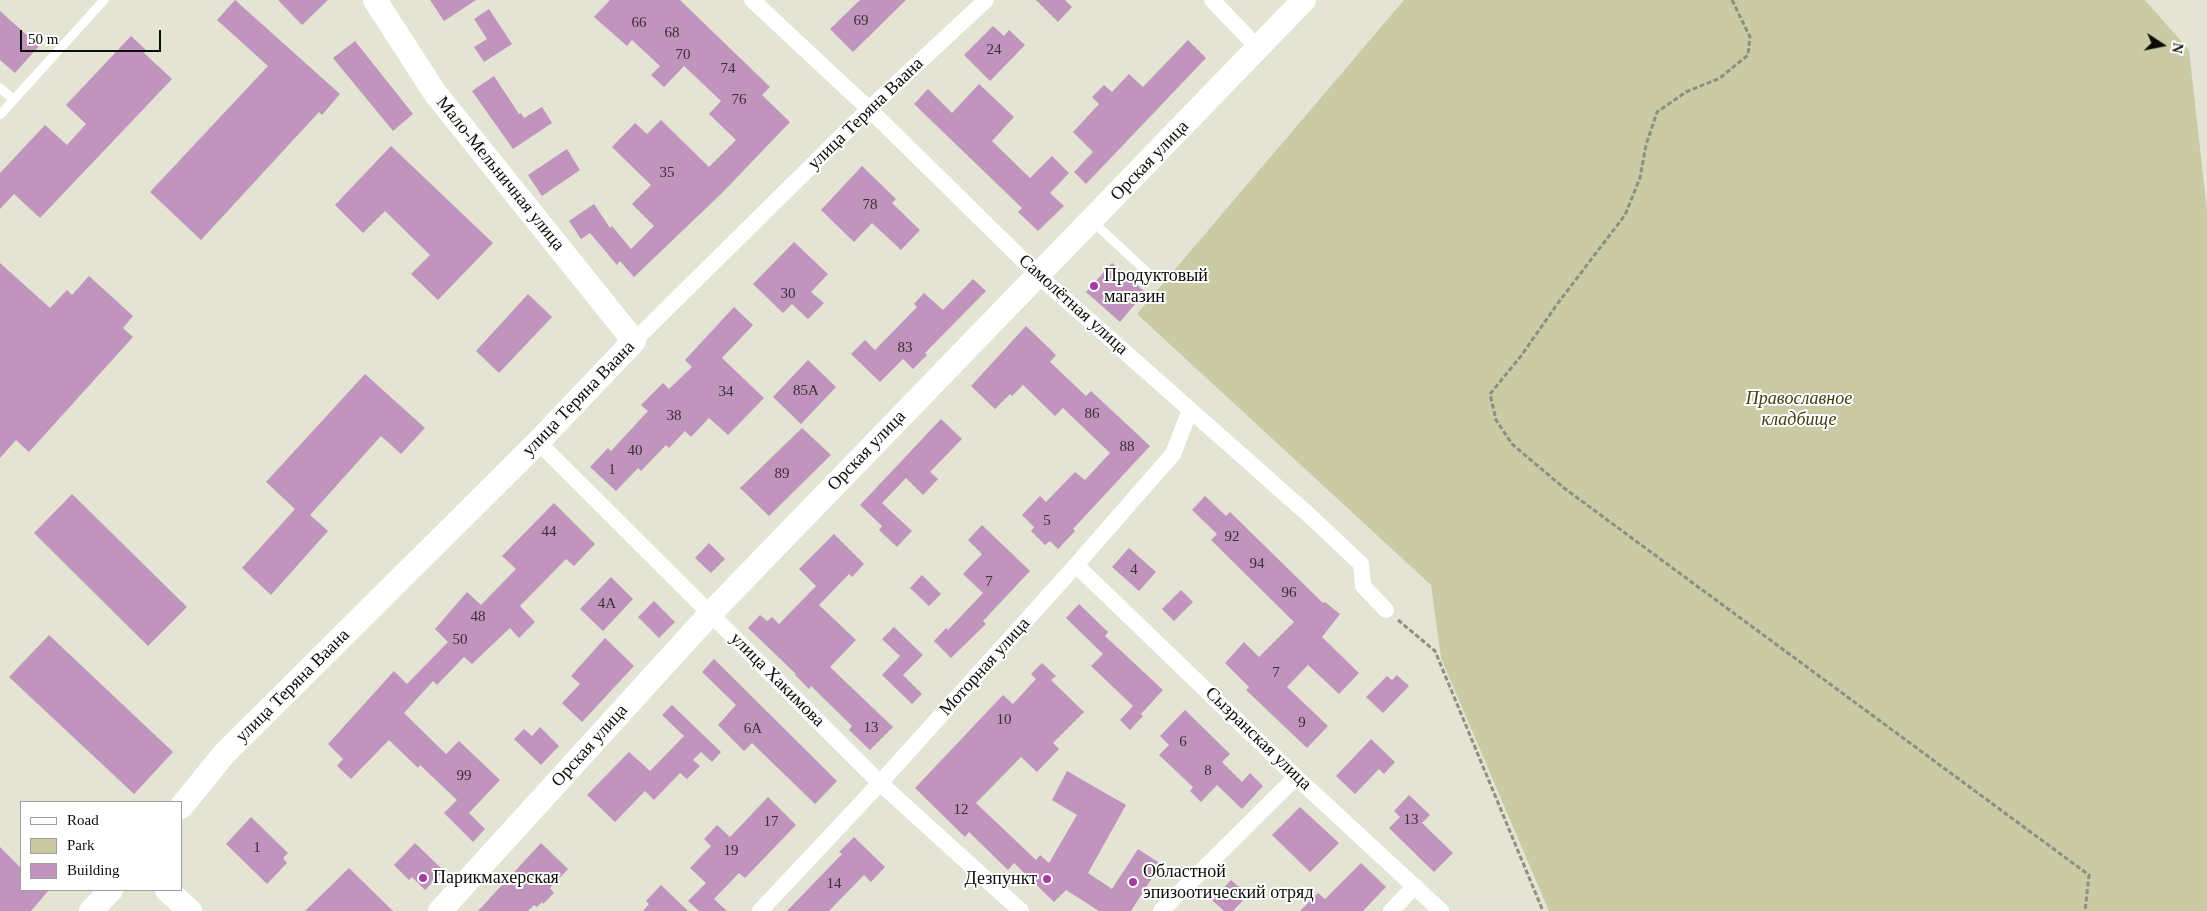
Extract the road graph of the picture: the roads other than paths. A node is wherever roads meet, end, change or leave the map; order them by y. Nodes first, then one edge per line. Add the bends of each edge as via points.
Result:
1 (104, 0) edge
2 (375, 0) edge
3 (752, 0) edge
4 (986, 0) edge
5 (1212, 0) edge
6 (1304, 0) edge
7 (1258, 48) junction
8 (0, 88) edge
9 (14, 100) junction
10 (869, 109) junction
11 (0, 115) edge
12 (1092, 221) junction
13 (1147, 272) dead end
14 (1038, 275) junction
15 (634, 342) junction
16 (1190, 410) junction
17 (538, 442) junction
18 (1076, 565) junction
19 (1386, 610) road end
20 (710, 614) junction
21 (1296, 777) junction
22 (880, 783) junction
23 (182, 806) edge
24 (1415, 886) junction
25 (110, 891) edge
26 (168, 891) edge
27 (91, 911) edge
28 (190, 911) edge
29 (440, 911) edge
30 (760, 911) edge
31 (1021, 911) edge
32 (1161, 911) edge
33 (1392, 911) edge
34 (1440, 911) edge

1 - 9 lane
2 - 15 main road, Мало-Мельничная улица via 435,94
3 - 10 street, Самолётная улица
4 - 10 street, улица Теряна Ваана
5 - 7 street
6 - 7 main road, Орская улица
7 - 12 main road, Орская улица
8 - 9 lane
9 - 11 lane
10 - 14 street, Самолётная улица
10 - 15 street, улица Теряна Ваана
12 - 13 lane
12 - 14 main road, Орская улица
14 - 16 street, Самолётная улица
14 - 20 main road, Орская улица
15 - 17 main road, улица Теряна Ваана
16 - 18 street, Моторная улица via 1173,454
16 - 19 street, Самолётная улица via 1361,564 1363,586
17 - 20 street, улица Хакимова
17 - 23 main road, улица Теряна Ваана via 224,754
18 - 21 street, Сызранская улица
18 - 22 street, Моторная улица
20 - 22 street, улица Хакимова
20 - 29 main road, Орская улица
21 - 24 street, Сызранская улица
21 - 32 street
22 - 30 street, Моторная улица
22 - 31 street, улица Хакимова
24 - 33 street
24 - 34 street, Сызранская улица
25 - 27 main road
26 - 28 main road

